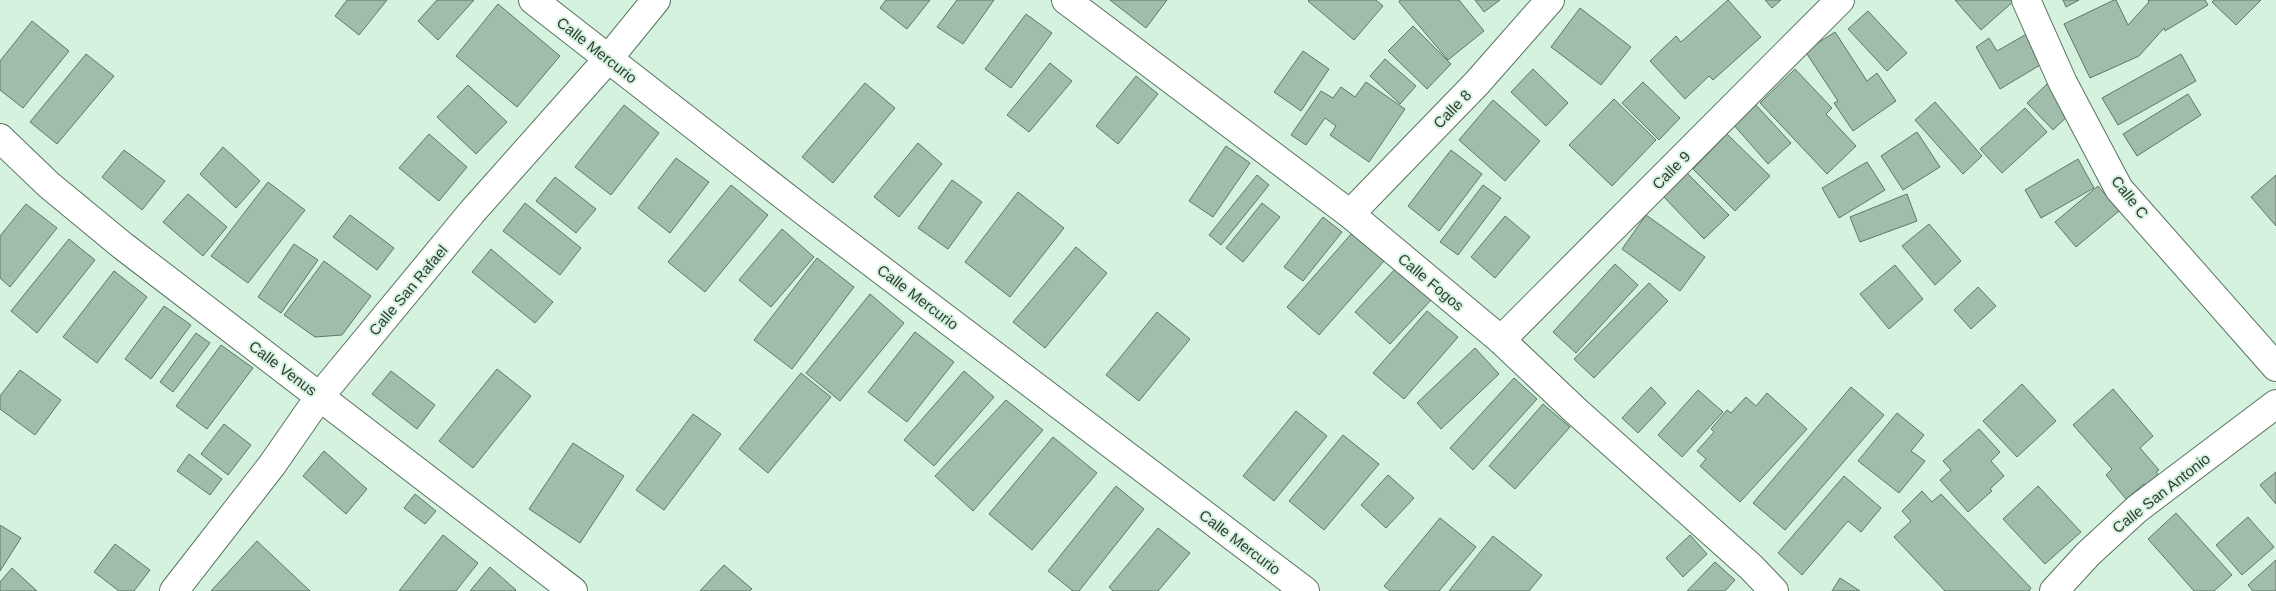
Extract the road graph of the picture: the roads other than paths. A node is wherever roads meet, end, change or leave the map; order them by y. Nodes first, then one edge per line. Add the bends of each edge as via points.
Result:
1 (533, 0) edge
2 (656, 0) edge
3 (1066, 0) edge
4 (1550, 0) edge
5 (1840, 0) edge
6 (2026, 0) edge
7 (608, 59) junction
8 (0, 138) edge
9 (1350, 214) junction
10 (1501, 340) junction
11 (2276, 367) edge
12 (320, 396) junction
13 (2276, 404) edge
14 (174, 591) edge
15 (573, 591) edge
16 (1305, 591) edge
17 (1774, 591) edge
18 (2054, 591) edge

1 - 7 street, Calle Mercurio
2 - 7 street, Calle San Rafael
3 - 9 street, Calle Fogos
4 - 9 street, Calle 8 via 1477,82
5 - 10 street, Calle 9
6 - 11 street, Calle C via 2063,83 2119,190
7 - 12 street, Calle San Rafael via 472,212
7 - 16 street, Calle Mercurio
8 - 12 street, Calle Venus via 49,185 123,246
9 - 10 street, Calle Fogos
10 - 17 street, Calle Fogos
12 - 14 street, Calle San Rafael via 272,465
12 - 15 street, Calle Venus
13 - 18 street, Calle San Antonio via 2137,509

